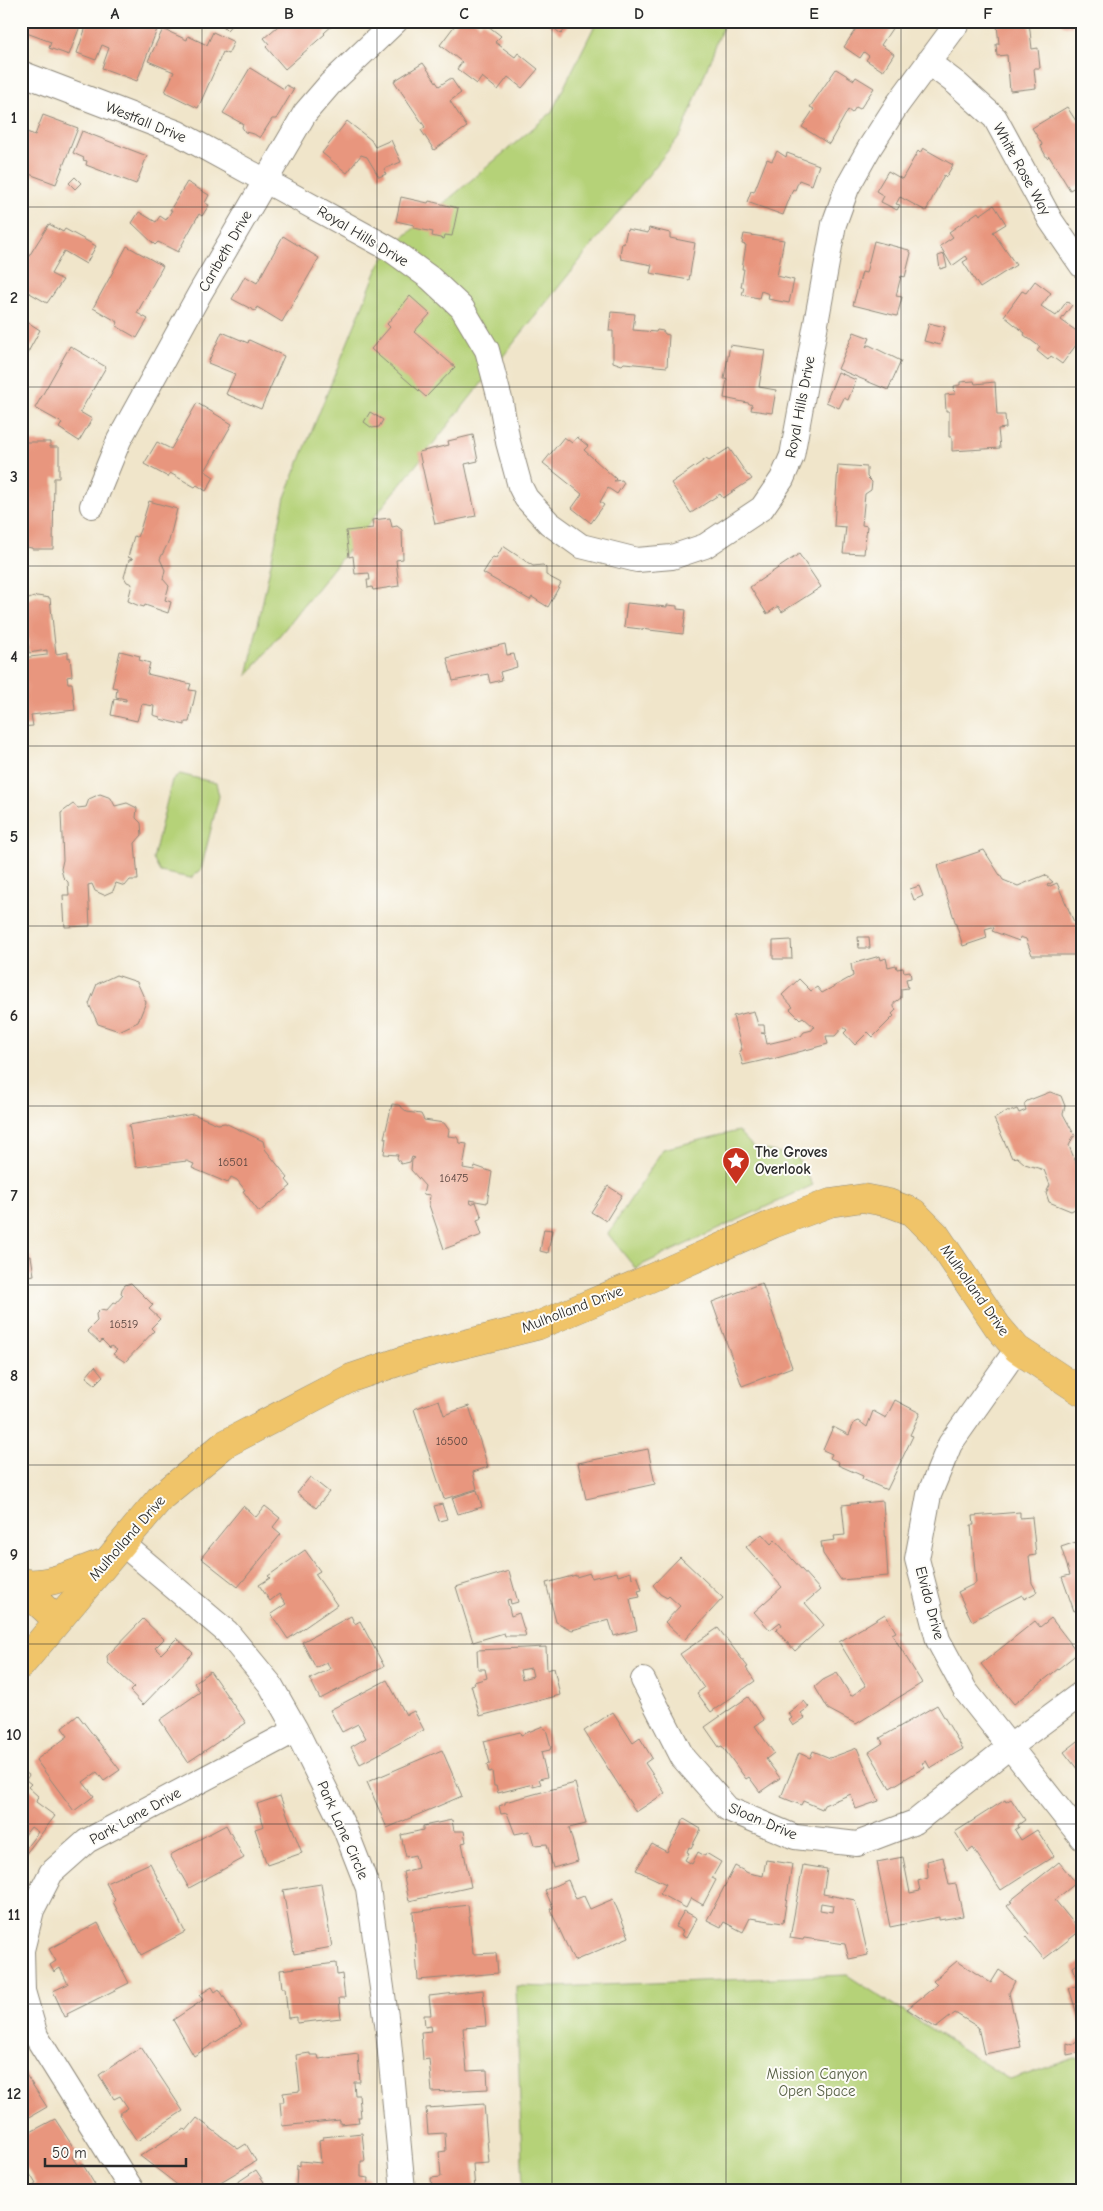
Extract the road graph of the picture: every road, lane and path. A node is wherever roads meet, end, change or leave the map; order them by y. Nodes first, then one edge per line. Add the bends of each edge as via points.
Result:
1 (396, 21) edge
2 (959, 21) edge
3 (928, 62) junction
4 (21, 73) edge
5 (266, 180) junction
6 (1082, 266) edge
7 (92, 506) dead end
8 (1017, 1348) junction
9 (1082, 1392) edge
10 (114, 1553) junction
11 (21, 1582) edge
12 (21, 1587) edge
13 (58, 1620) junction
14 (21, 1665) edge
15 (643, 1680) dead end
16 (1082, 1693) edge
17 (296, 1730) junction
18 (1009, 1747) junction
19 (1082, 1838) edge
20 (132, 2190) edge
21 (403, 2190) edge

1 - 5 street, Caribeth Drive via 330,84 305,113
2 - 3 street, Royal Hills Drive
3 - 5 street, Royal Hills Drive via 870,147 847,188 834,224 792,456 782,479 762,508 705,546 672,557 637,560 581,546 549,523 526,498 520,486 495,376 486,350 462,308 430,278 390,249
3 - 6 street, White Rose Way via 995,118 1052,222
4 - 5 street, Westfall Drive via 178,133
5 - 7 street, Caribeth Drive via 120,440
8 - 9 main road, Mulholland Drive
8 - 10 main road, Mulholland Drive via 998,1328 936,1235 913,1212 863,1198 830,1202 537,1326 416,1356 351,1378 225,1444 160,1497
8 - 18 street, Elvido Drive via 950,1444 929,1495 917,1559 938,1640 965,1690
10 - 11 main road via 42,1582
10 - 13 main road, Mulholland Drive
10 - 17 street, Park Lane Circle via 227,1632 270,1684
12 - 13 main road
13 - 14 main road, Mulholland Drive
15 - 18 street, Sloan Drive via 683,1758 728,1809 795,1837 857,1844 915,1822
16 - 18 street, Sloan Drive
17 - 20 street, Park Lane Drive via 87,1841 51,1873 32,1910 22,1950 23,1991 36,2036
17 - 21 street, Park Lane Circle via 345,1829 368,1888 388,2031
18 - 19 street, Elvido Drive

